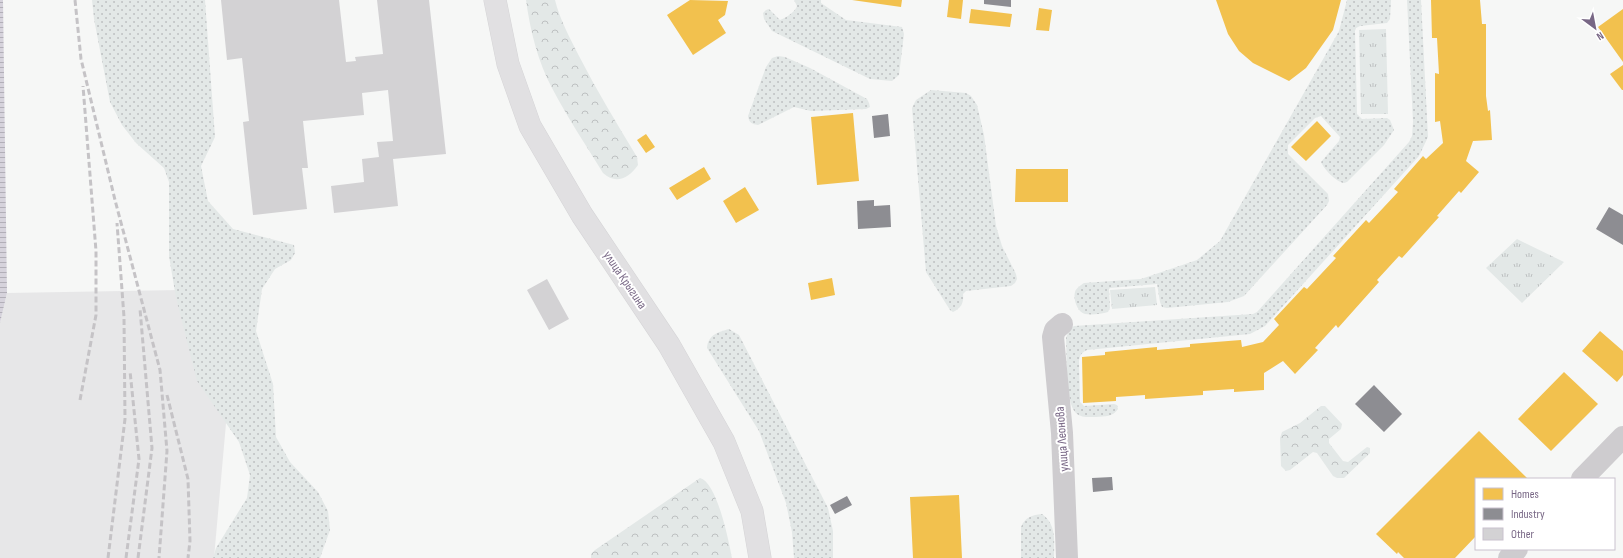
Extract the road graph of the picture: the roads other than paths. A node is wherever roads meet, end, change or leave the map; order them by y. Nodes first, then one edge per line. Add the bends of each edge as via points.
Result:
1 (495, 0) edge
2 (1062, 324) dead end
3 (1623, 437) edge
4 (1583, 478) edge
5 (1516, 550) edge
6 (760, 558) edge
7 (1067, 558) edge
8 (1509, 558) edge

1 - 6 main road, улица Крыгина via 508,64 530,126 582,215 669,345 724,442 752,512
2 - 7 street, улица Леонова via 1054,337 1062,433
3 - 4 street
5 - 8 street

